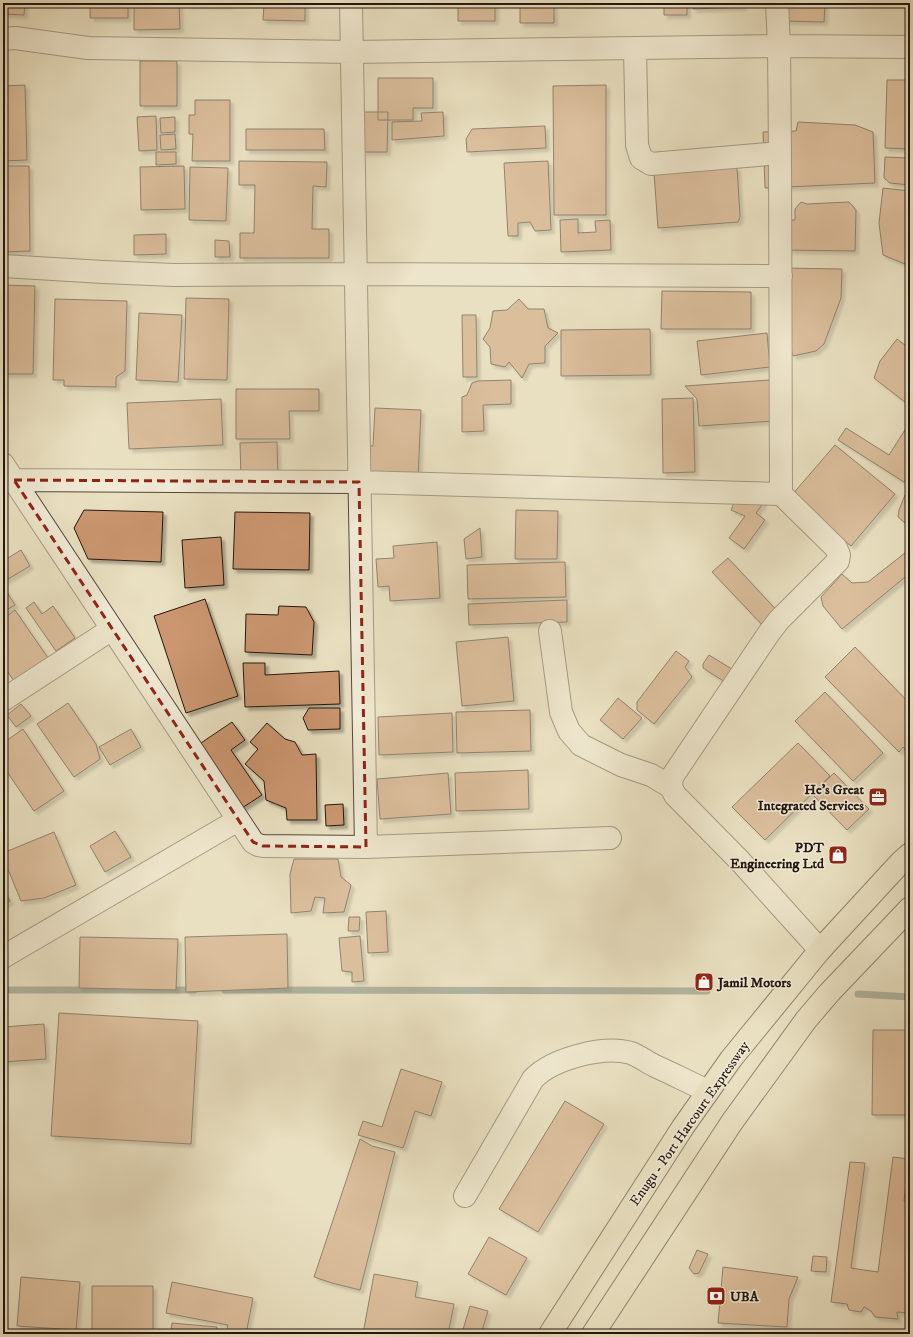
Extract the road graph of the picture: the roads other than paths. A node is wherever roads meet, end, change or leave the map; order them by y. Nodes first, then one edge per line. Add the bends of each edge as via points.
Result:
1 (351, 3) edge
2 (777, 3) edge
3 (3, 39) edge
4 (779, 46) junction
5 (910, 47) edge
6 (635, 48) junction
7 (352, 52) junction
8 (780, 153) junction
9 (3, 266) edge
10 (356, 274) junction
11 (781, 276) junction
12 (8, 472) edge
13 (359, 482) junction
14 (781, 494) junction
15 (112, 629) junction
16 (550, 631) dead end
17 (3, 700) edge
18 (671, 787) junction
19 (238, 820) junction
20 (610, 838) dead end
21 (366, 847) junction
22 (910, 854) edge
23 (910, 908) edge
24 (820, 950) junction
25 (3, 957) edge
26 (708, 1091) junction
27 (465, 1196) dead end
28 (550, 1334) edge
29 (594, 1334) edge

1 - 7 street
2 - 4 street
3 - 7 street via 16,38 88,48
4 - 5 street
4 - 6 street
4 - 8 street
6 - 7 street
6 - 8 street via 638,145 641,158 651,164
7 - 10 street
8 - 11 street
9 - 10 street via 174,274
10 - 11 street
10 - 13 street
11 - 14 street
12 - 13 street
12 - 15 street
13 - 14 street
13 - 21 street
14 - 18 street via 836,548 838,561 769,633 672,777
15 - 17 street
15 - 19 street
16 - 18 street via 561,712 570,731 581,745 651,775
18 - 24 street via 674,795 740,861
19 - 21 street via 253,842 258,845
19 - 25 street
20 - 21 street
22 - 24 highway, Enugu - Port Harcourt Expressway
23 - 29 highway via 806,1020 732,1122
24 - 26 highway, Enugu - Port Harcourt Expressway via 730,1059
26 - 27 street via 630,1053 601,1052 562,1061 533,1079
26 - 28 highway, Enugu - Port Harcourt Expressway

